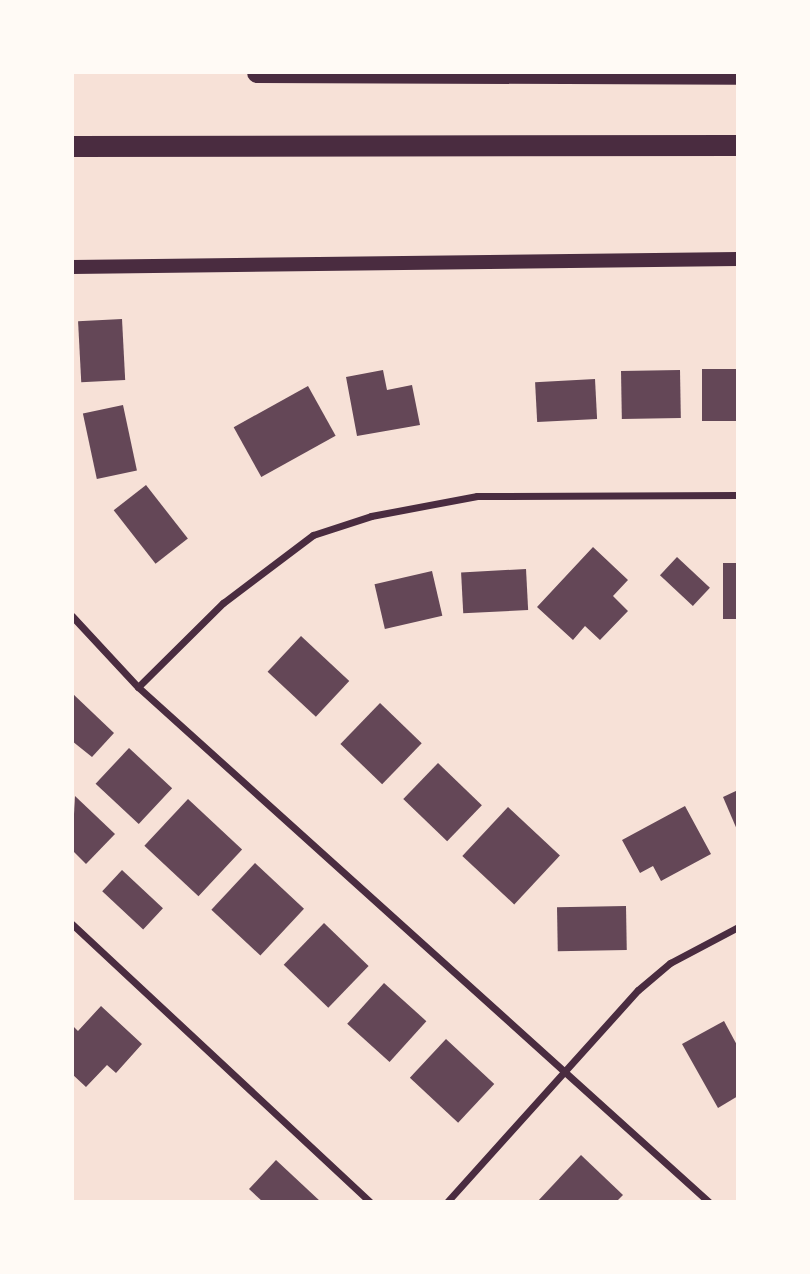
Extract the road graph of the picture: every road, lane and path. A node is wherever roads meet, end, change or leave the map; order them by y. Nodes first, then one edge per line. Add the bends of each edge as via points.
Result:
1 (257, 72) edge
2 (738, 74) edge
3 (494, 145) junction
4 (738, 145) edge
5 (72, 146) edge
6 (738, 157) edge
7 (738, 259) edge
8 (72, 267) edge
9 (738, 495) edge
10 (72, 616) edge
11 (138, 687) junction
12 (72, 924) edge
13 (738, 927) edge
14 (569, 1072) junction
15 (370, 1202) edge
16 (447, 1202) edge
17 (709, 1202) edge

1 - 2 highway
3 - 4 highway
3 - 5 highway
3 - 6 highway
7 - 8 main road
9 - 11 street via 477,496 371,516 313,535 223,603
10 - 11 street
11 - 14 street
12 - 15 street
13 - 14 street via 670,963 638,990
14 - 16 street
14 - 17 street

